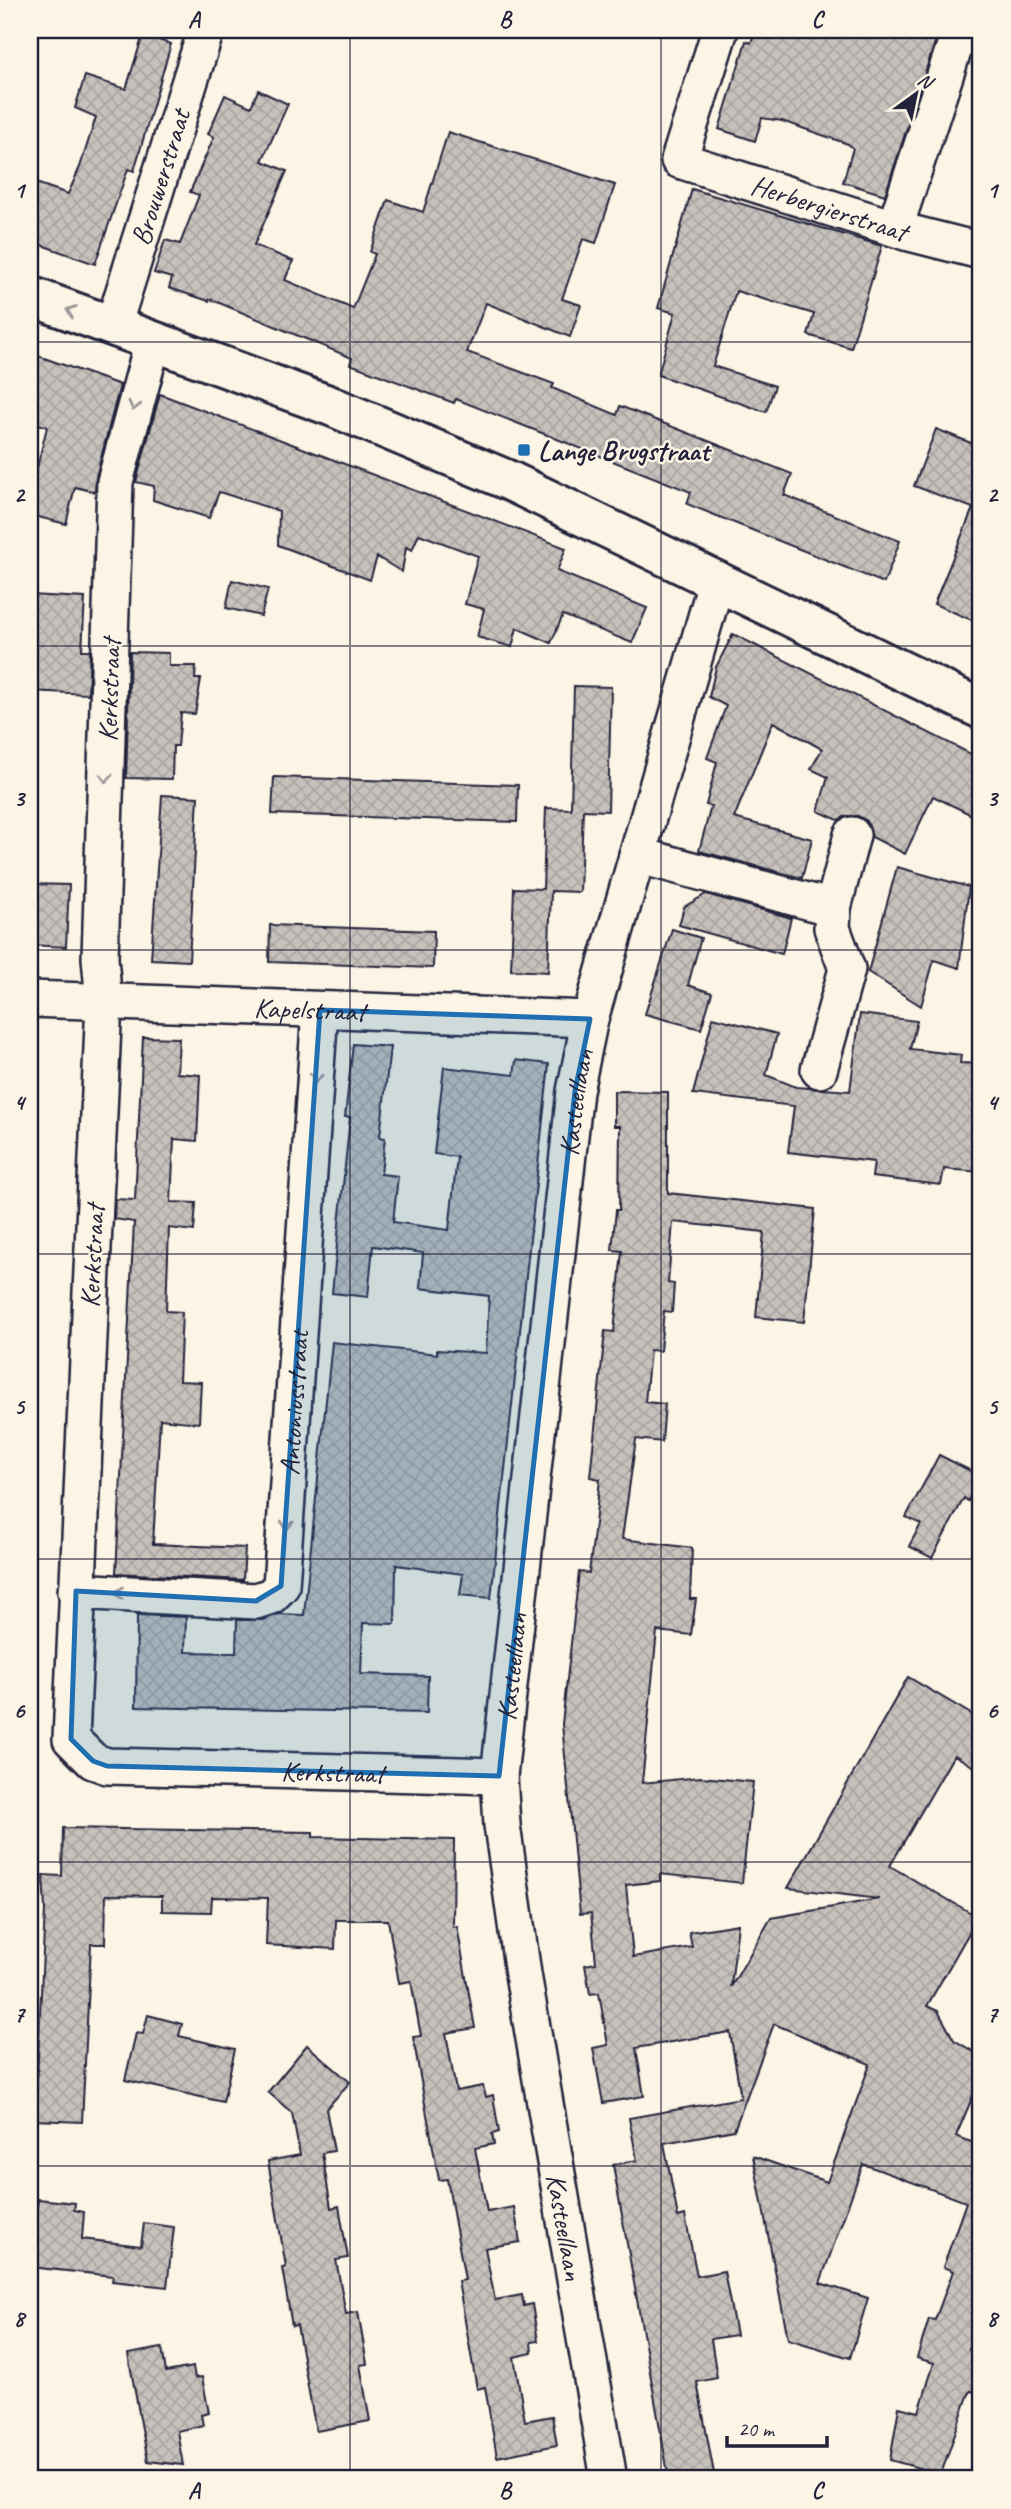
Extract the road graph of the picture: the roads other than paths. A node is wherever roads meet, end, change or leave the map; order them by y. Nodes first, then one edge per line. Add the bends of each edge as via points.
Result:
1 (206, 30) edge
2 (720, 30) edge
3 (960, 30) edge
4 (906, 232) junction
5 (981, 251) edge
6 (30, 296) edge
7 (113, 326) junction
8 (153, 341) junction
9 (717, 579) junction
10 (981, 709) edge
11 (852, 835) dead end
12 (637, 855) junction
13 (833, 908) junction
14 (30, 999) edge
15 (104, 1002) junction
16 (320, 1010) junction
17 (590, 1019) junction
18 (819, 1070) dead end
19 (76, 1591) junction
20 (499, 1776) junction
21 (610, 2479) edge

1 - 7 street, Brouwerstraat
2 - 4 street, Herbergierstraat via 680,160
3 - 4 street via 898,218
4 - 5 street, Herbergierstraat
7 -> 6 street
7 - 8 street
8 - 9 street via 331,406 510,481
8 -> 15 street, Kerkstraat via 116,482 100,958
9 - 10 street
9 - 12 street, Kasteellaan
11 - 13 street
12 - 13 street
12 - 17 street, Kasteellaan
13 - 18 street via 832,928 847,969
14 - 15 street, Kapelstraat
15 - 16 street, Kapelstraat
15 - 19 street, Kerkstraat
16 - 17 street, Kapelstraat
16 -> 19 street, Antoniusstraat via 281,1586 256,1601
17 - 20 street, Kasteellaan via 575,1091
19 - 20 street, Kerkstraat via 71,1739 93,1761 107,1766
20 - 21 street, Kasteellaan via 523,1974

